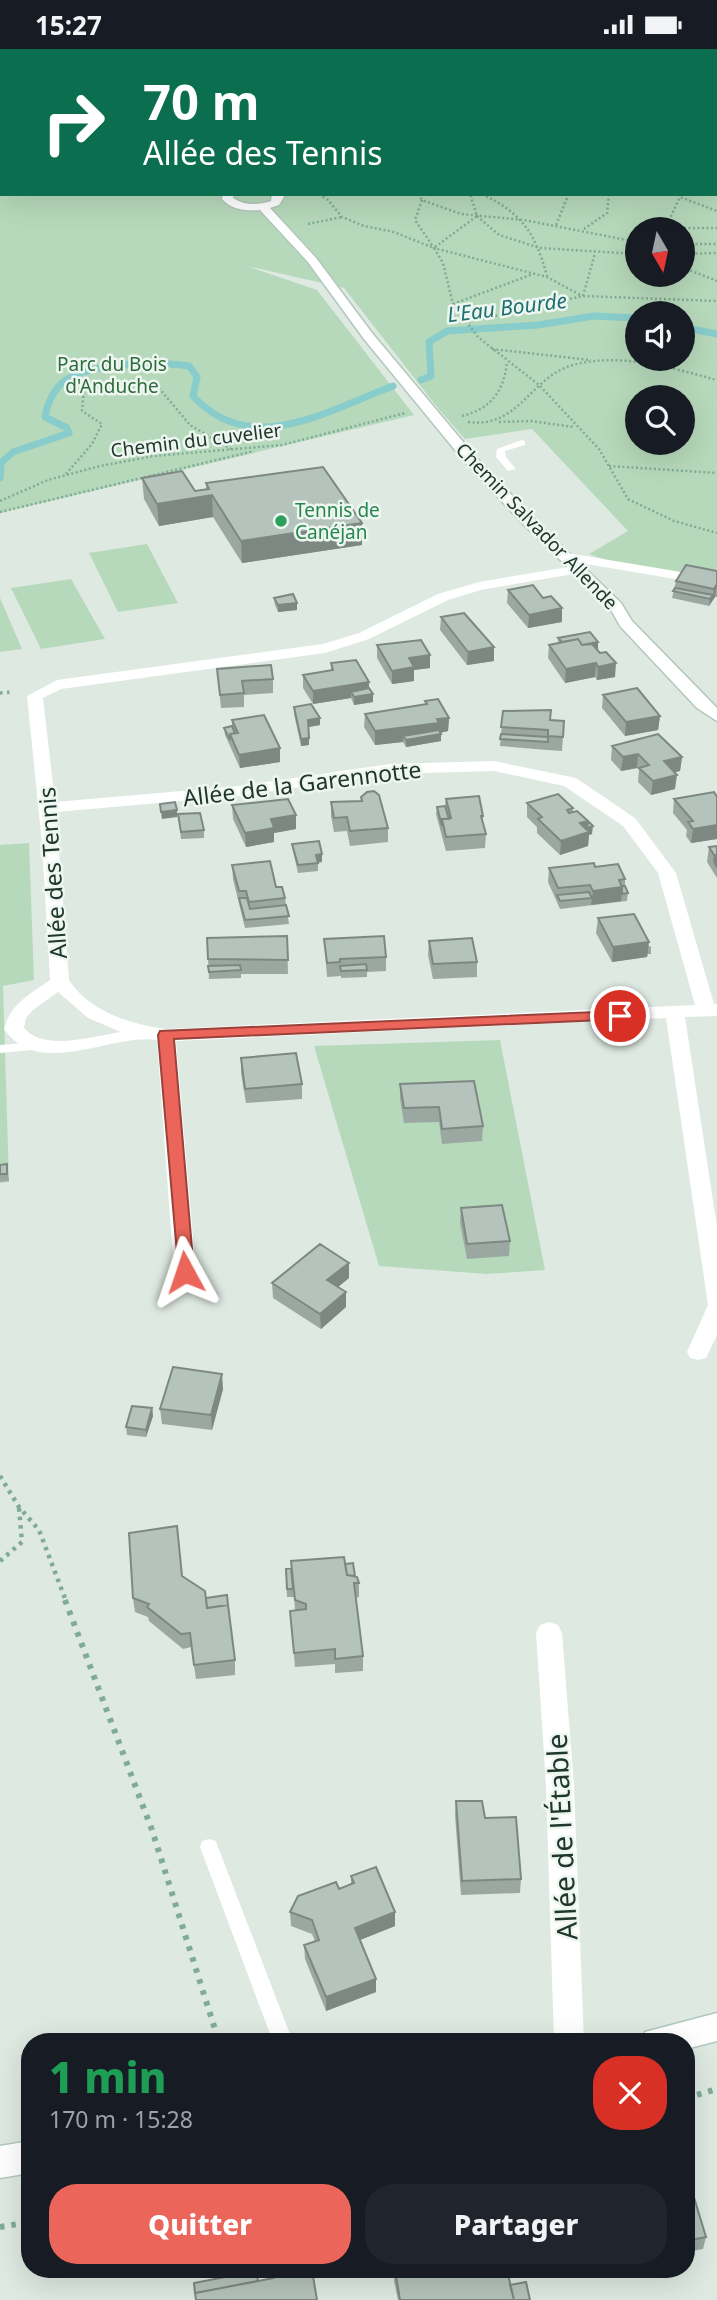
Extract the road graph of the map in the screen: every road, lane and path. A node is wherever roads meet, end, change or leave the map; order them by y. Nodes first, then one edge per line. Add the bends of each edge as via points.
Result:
1 (228, 196) edge
2 (278, 196) edge
3 (323, 196) edge
4 (419, 196) edge
5 (471, 196) edge
6 (487, 196) edge
7 (500, 196) edge
8 (566, 196) edge
9 (609, 196) edge
10 (681, 196) edge
11 (422, 200) junction
12 (501, 202) junction
13 (262, 206) junction
14 (717, 211) edge
15 (477, 216) junction
16 (342, 217) junction
17 (670, 217) edge
18 (524, 220) junction
19 (556, 225) junction
20 (695, 228) edge
21 (717, 228) edge
22 (286, 229) junction
23 (583, 230) junction
24 (625, 239) edge
25 (695, 244) edge
26 (717, 244) edge
27 (434, 248) junction
28 (540, 248) junction
29 (595, 253) junction
30 (717, 253) edge
31 (625, 254) edge
32 (695, 254) edge
33 (695, 272) edge
34 (534, 273) junction
35 (547, 277) junction
36 (717, 281) edge
37 (583, 296) junction
38 (717, 301) edge
39 (453, 304) junction
40 (469, 323) junction
41 (491, 349) junction
42 (507, 361) junction
43 (596, 361) junction
44 (717, 380) edge
45 (540, 385) junction
46 (434, 408) junction
47 (459, 417) junction
48 (495, 423) junction
49 (577, 427) junction
50 (522, 443) dead end
51 (282, 445) junction
52 (234, 451) junction
53 (608, 466) junction
54 (511, 469) dead end
55 (717, 473) edge
56 (66, 475) junction
57 (0, 502) edge
58 (0, 512) edge
59 (717, 533) edge
60 (573, 563) junction
61 (717, 582) edge
62 (717, 716) edge
63 (49, 808) junction
64 (60, 982) junction
65 (712, 1010) edge
66 (675, 1013) junction
67 (158, 1034) junction
68 (36, 1046) junction
69 (0, 1049) edge
70 (185, 1272) dead end
71 (717, 1301) edge
72 (717, 1310) edge
73 (698, 1352) dead end
74 (0, 1476) edge
75 (19, 1507) junction
76 (0, 1561) edge
77 (549, 1633) dead end
78 (209, 1847) dead end
79 (717, 2027) edge
80 (216, 2033) edge
81 (280, 2033) edge
82 (569, 2033) edge
83 (693, 2033) edge
84 (717, 2089) edge
85 (695, 2095) edge
86 (21, 2158) edge
87 (0, 2162) edge
88 (21, 2224) edge
89 (0, 2227) edge

1 - 13 street via 232,204
2 - 13 street via 275,203
3 - 16 path
4 - 11 path
5 - 15 path
6 - 12 path
7 - 12 path
8 - 19 path
9 - 23 path via 607,213
10 - 14 path
10 - 17 path
11 - 15 path
11 - 27 path via 415,220
12 - 18 path
13 - 22 street
15 - 18 path
15 - 27 path
15 - 28 path via 499,235
16 - 22 path
16 - 27 path
18 - 19 path
18 - 28 path
19 - 23 path
20 - 21 path
22 - 46 street, Chemin Salvador Allende via 368,337 417,395
23 - 24 path
25 - 26 path
27 - 34 path
27 - 39 path via 443,263
28 - 29 path
28 - 35 path
29 - 31 path
29 - 37 path
30 - 32 path
33 - 36 path
34 - 35 path
34 - 39 path
35 - 37 path
37 - 38 path
37 - 40 path
39 - 40 path
40 - 41 path
41 - 42 path
41 - 43 path
42 - 45 path
42 - 47 path via 498,398 486,408
43 - 44 path via 625,362
43 - 45 path via 562,368
45 - 48 path
45 - 49 path
46 - 47 path via 450,409
46 - 51 path, Chemin du cuvelier
46 - 60 street, Chemin Salvador Allende via 491,482
47 - 48 path via 477,424
48 - 49 path via 531,421
49 - 53 path
50 - 54 lane via 501,449 501,457
51 - 52 path, Chemin du cuvelier
51 - 58 path
52 - 56 path, Chemin du cuvelier via 154,456
52 - 56 path via 192,428 159,388 136,383 84,388 82,411 102,424 99,439
53 - 55 path
53 - 59 path via 628,499 674,521
56 - 57 path, Chemin du cuvelier
60 - 61 street via 589,559
60 - 62 street, Chemin Salvador Allende via 616,605 634,633
60 - 63 street, Allée des Tennis via 443,597 364,636 325,648 57,685 35,696
63 - 64 street, Allée des Tennis
63 - 65 street, Allée de la Garennotte via 239,791 390,769 494,766 570,782 629,822 667,873
64 - 67 street, Allée des Tennis via 80,1005 111,1021
64 - 68 street via 17,1016 14,1029 23,1041
65 - 66 street, Allée des Tennis
66 - 67 street, Allée des Tennis
66 - 71 street
67 - 68 street
67 - 70 street
68 - 69 lane
72 - 73 street
74 - 75 path
75 - 76 path via 22,1542
75 - 80 path via 38,1530 152,1831
77 - 82 street, Allée de l'Étable via 560,1785
78 - 81 lane
79 - 83 street
84 - 85 path
86 - 87 street
88 - 89 path

